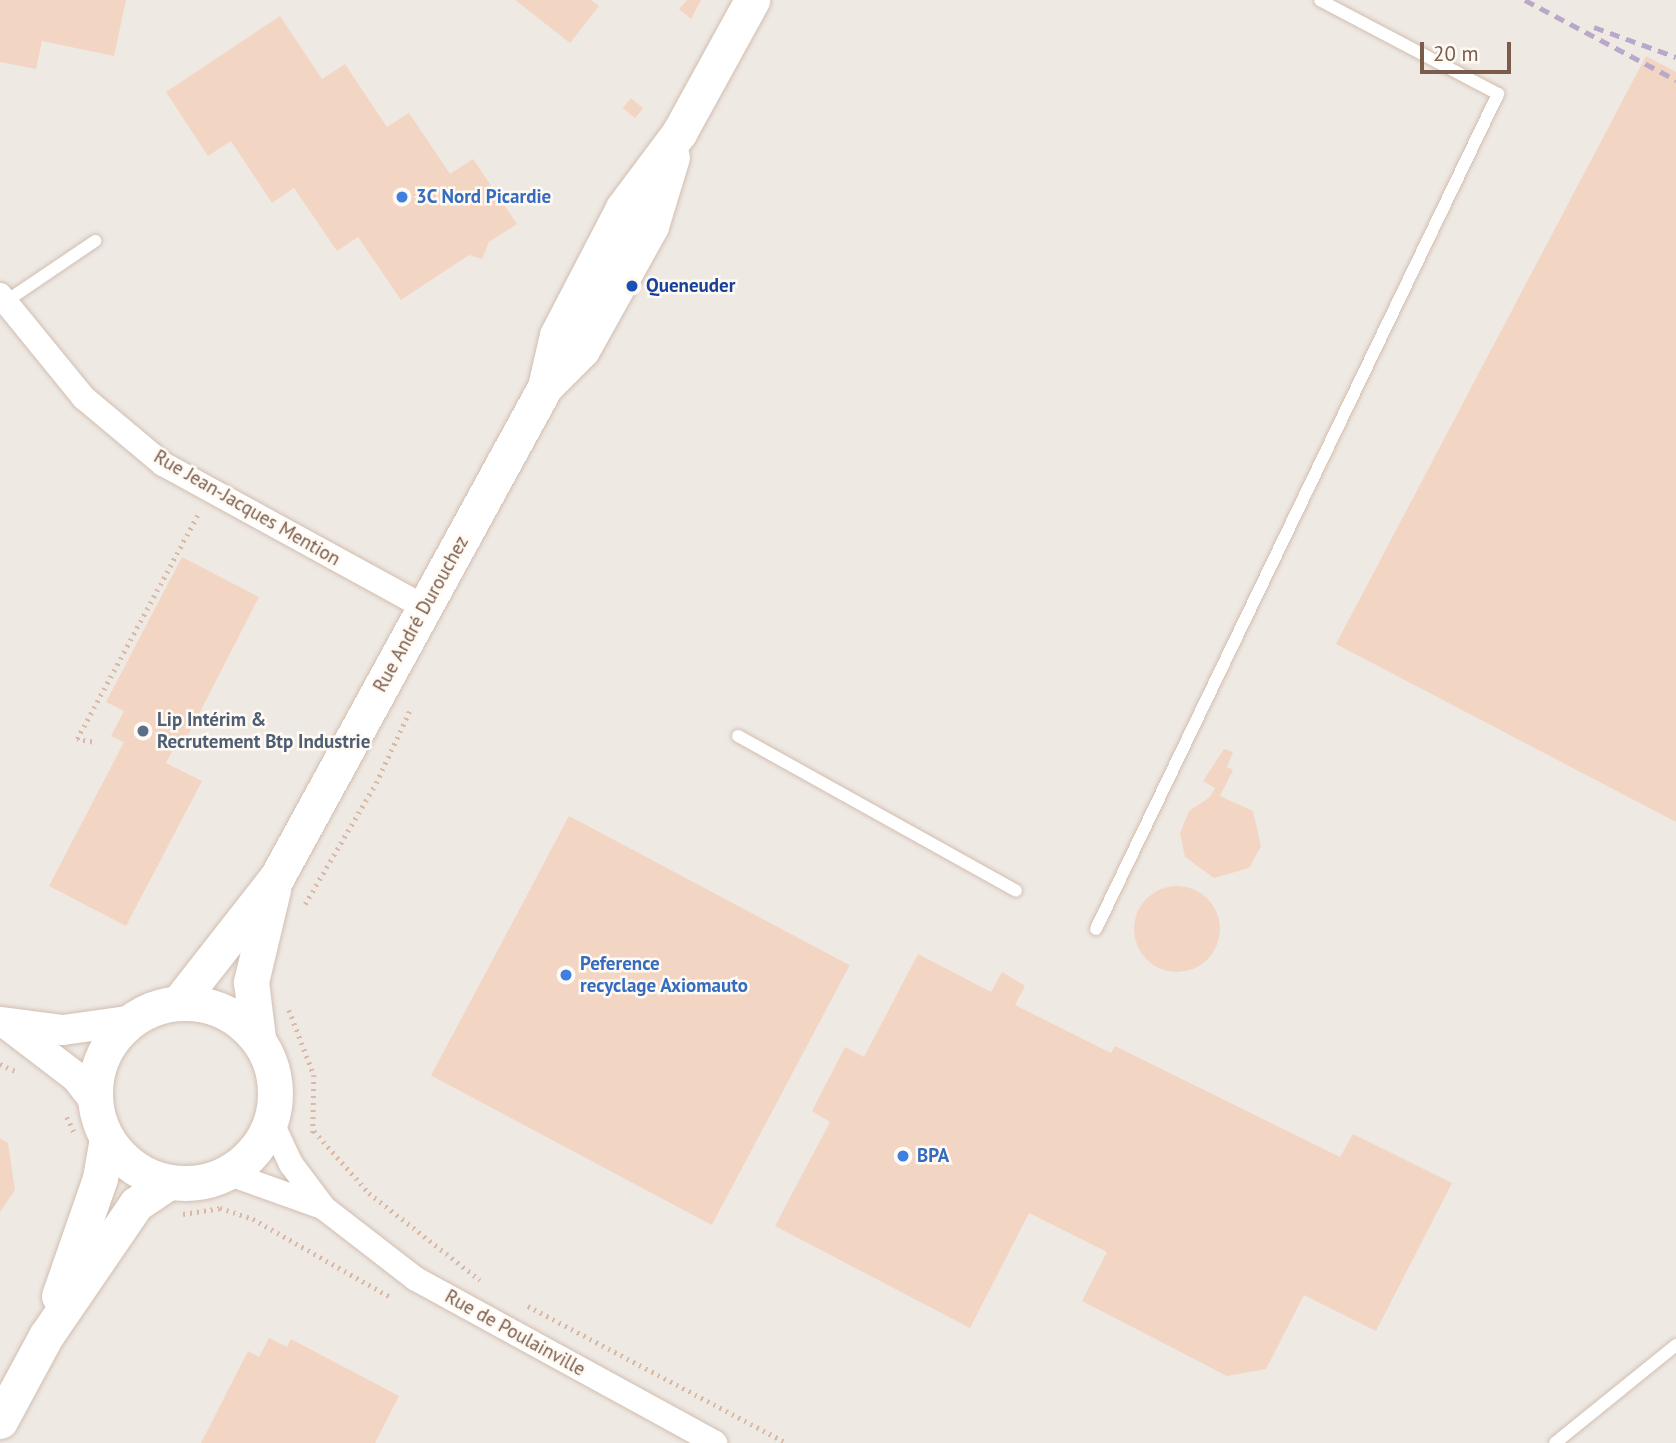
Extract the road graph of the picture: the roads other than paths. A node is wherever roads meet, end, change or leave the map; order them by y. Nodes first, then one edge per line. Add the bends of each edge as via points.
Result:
1 (752, 0) edge
2 (1320, 0) edge
3 (95, 241) dead end
4 (3, 299) edge
5 (424, 607) junction
6 (737, 736) dead end
7 (276, 877) junction
8 (1016, 891) dead end
9 (1096, 929) dead end
10 (179, 1002) junction
11 (128, 1021) junction
12 (4, 1024) edge
13 (258, 1038) junction
14 (78, 1104) junction
15 (271, 1121) junction
16 (92, 1141) junction
17 (227, 1173) junction
18 (169, 1182) junction
19 (324, 1208) junction
20 (46, 1336) junction
21 (1676, 1345) edge
22 (0, 1421) edge
23 (715, 1443) edge
24 (1555, 1443) edge

1 - 5 main road, Rue André Durouchez via 679,133 650,226 582,350 545,387
2 - 9 lane via 1498,94
3 - 4 lane
4 - 5 street, Rue Jean-Jacques Mention via 84,398 163,464
5 - 7 main road, Rue André Durouchez
6 - 8 lane
7 - 10 main road, Rue André Durouchez
7 - 13 main road, Rue André Durouchez via 251,982
10 - 11 main road
10 - 13 main road via 209,1005 236,1017
11 - 12 street via 63,1030
11 - 14 main road
12 - 14 street via 76,1077
13 - 15 main road via 271,1064
14 - 16 main road
15 - 17 main road via 246,1160
15 - 19 street, Rue de Poulainville via 291,1164
16 - 18 main road
16 - 20 main road via 100,1178
17 - 18 main road via 189,1183
17 - 19 street, Rue de Poulainville
18 - 20 main road via 136,1204
19 - 23 street, Rue de Poulainville via 416,1279
20 - 22 main road
21 - 24 lane

